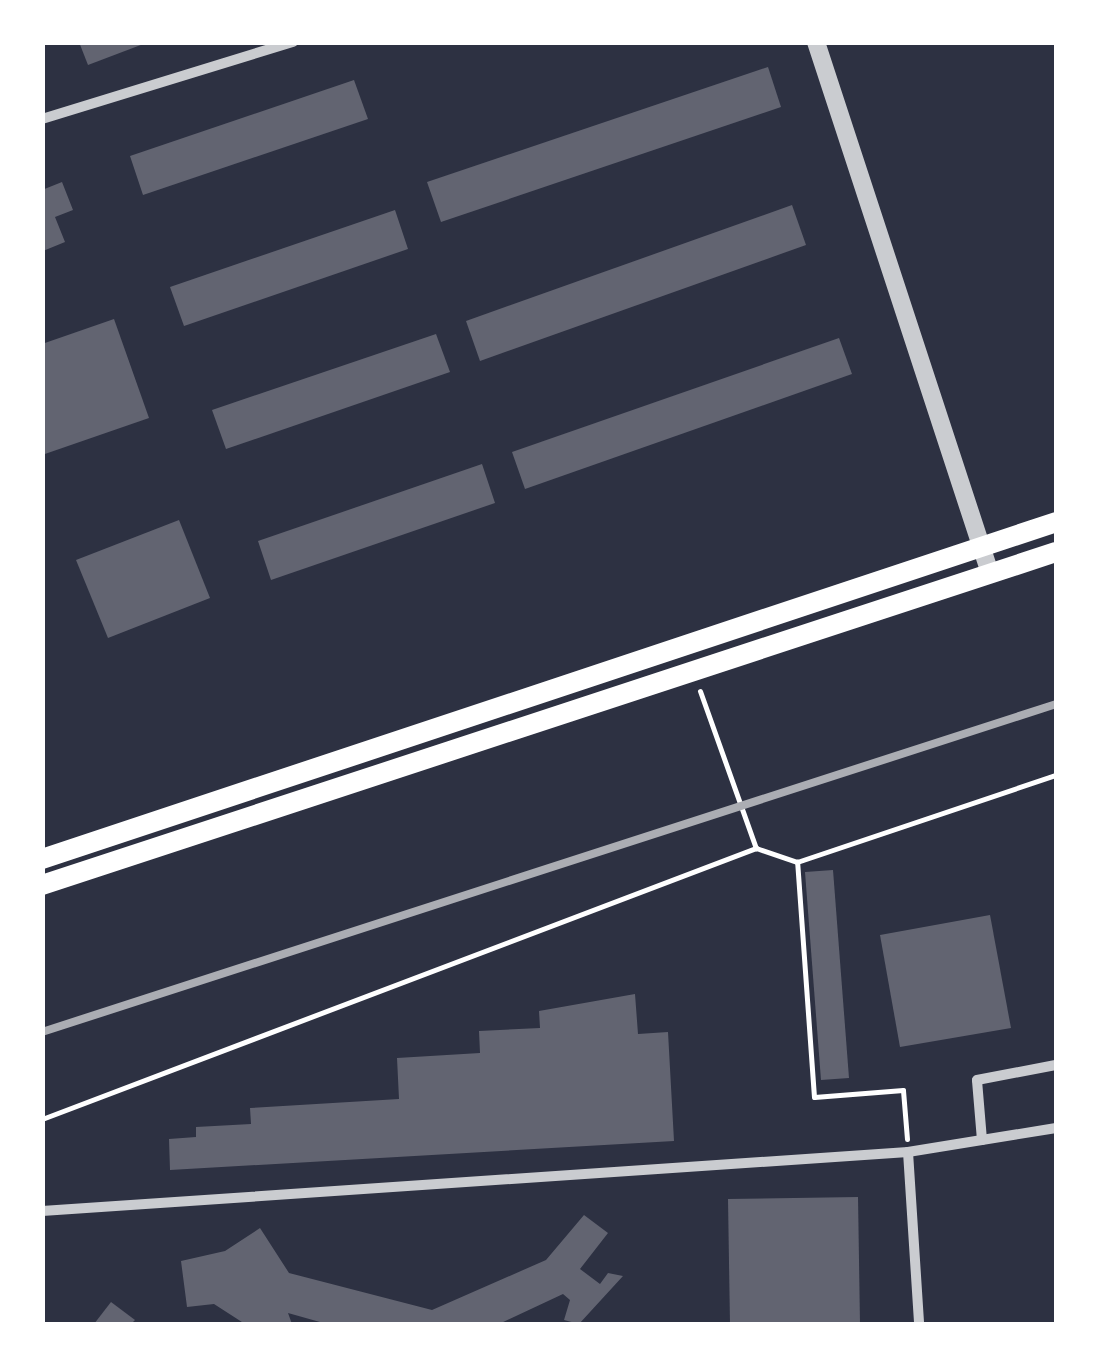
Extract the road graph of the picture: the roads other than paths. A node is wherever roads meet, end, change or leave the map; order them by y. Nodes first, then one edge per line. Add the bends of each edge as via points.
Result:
1 (293, 42) edge
2 (816, 42) edge
3 (42, 120) edge
4 (1056, 522) edge
5 (982, 546) junction
6 (1056, 552) edge
7 (990, 573) junction
8 (42, 859) edge
9 (42, 885) edge
10 (1056, 1065) edge
11 (1056, 1128) edge
12 (982, 1140) junction
13 (908, 1152) junction
14 (42, 1211) edge
15 (918, 1324) edge

1 - 3 street
2 - 5 street
4 - 5 main road
5 - 7 street
5 - 8 main road
6 - 7 main road
7 - 9 main road
10 - 12 street via 977,1080
11 - 12 street
12 - 13 street
13 - 14 street
13 - 15 street

